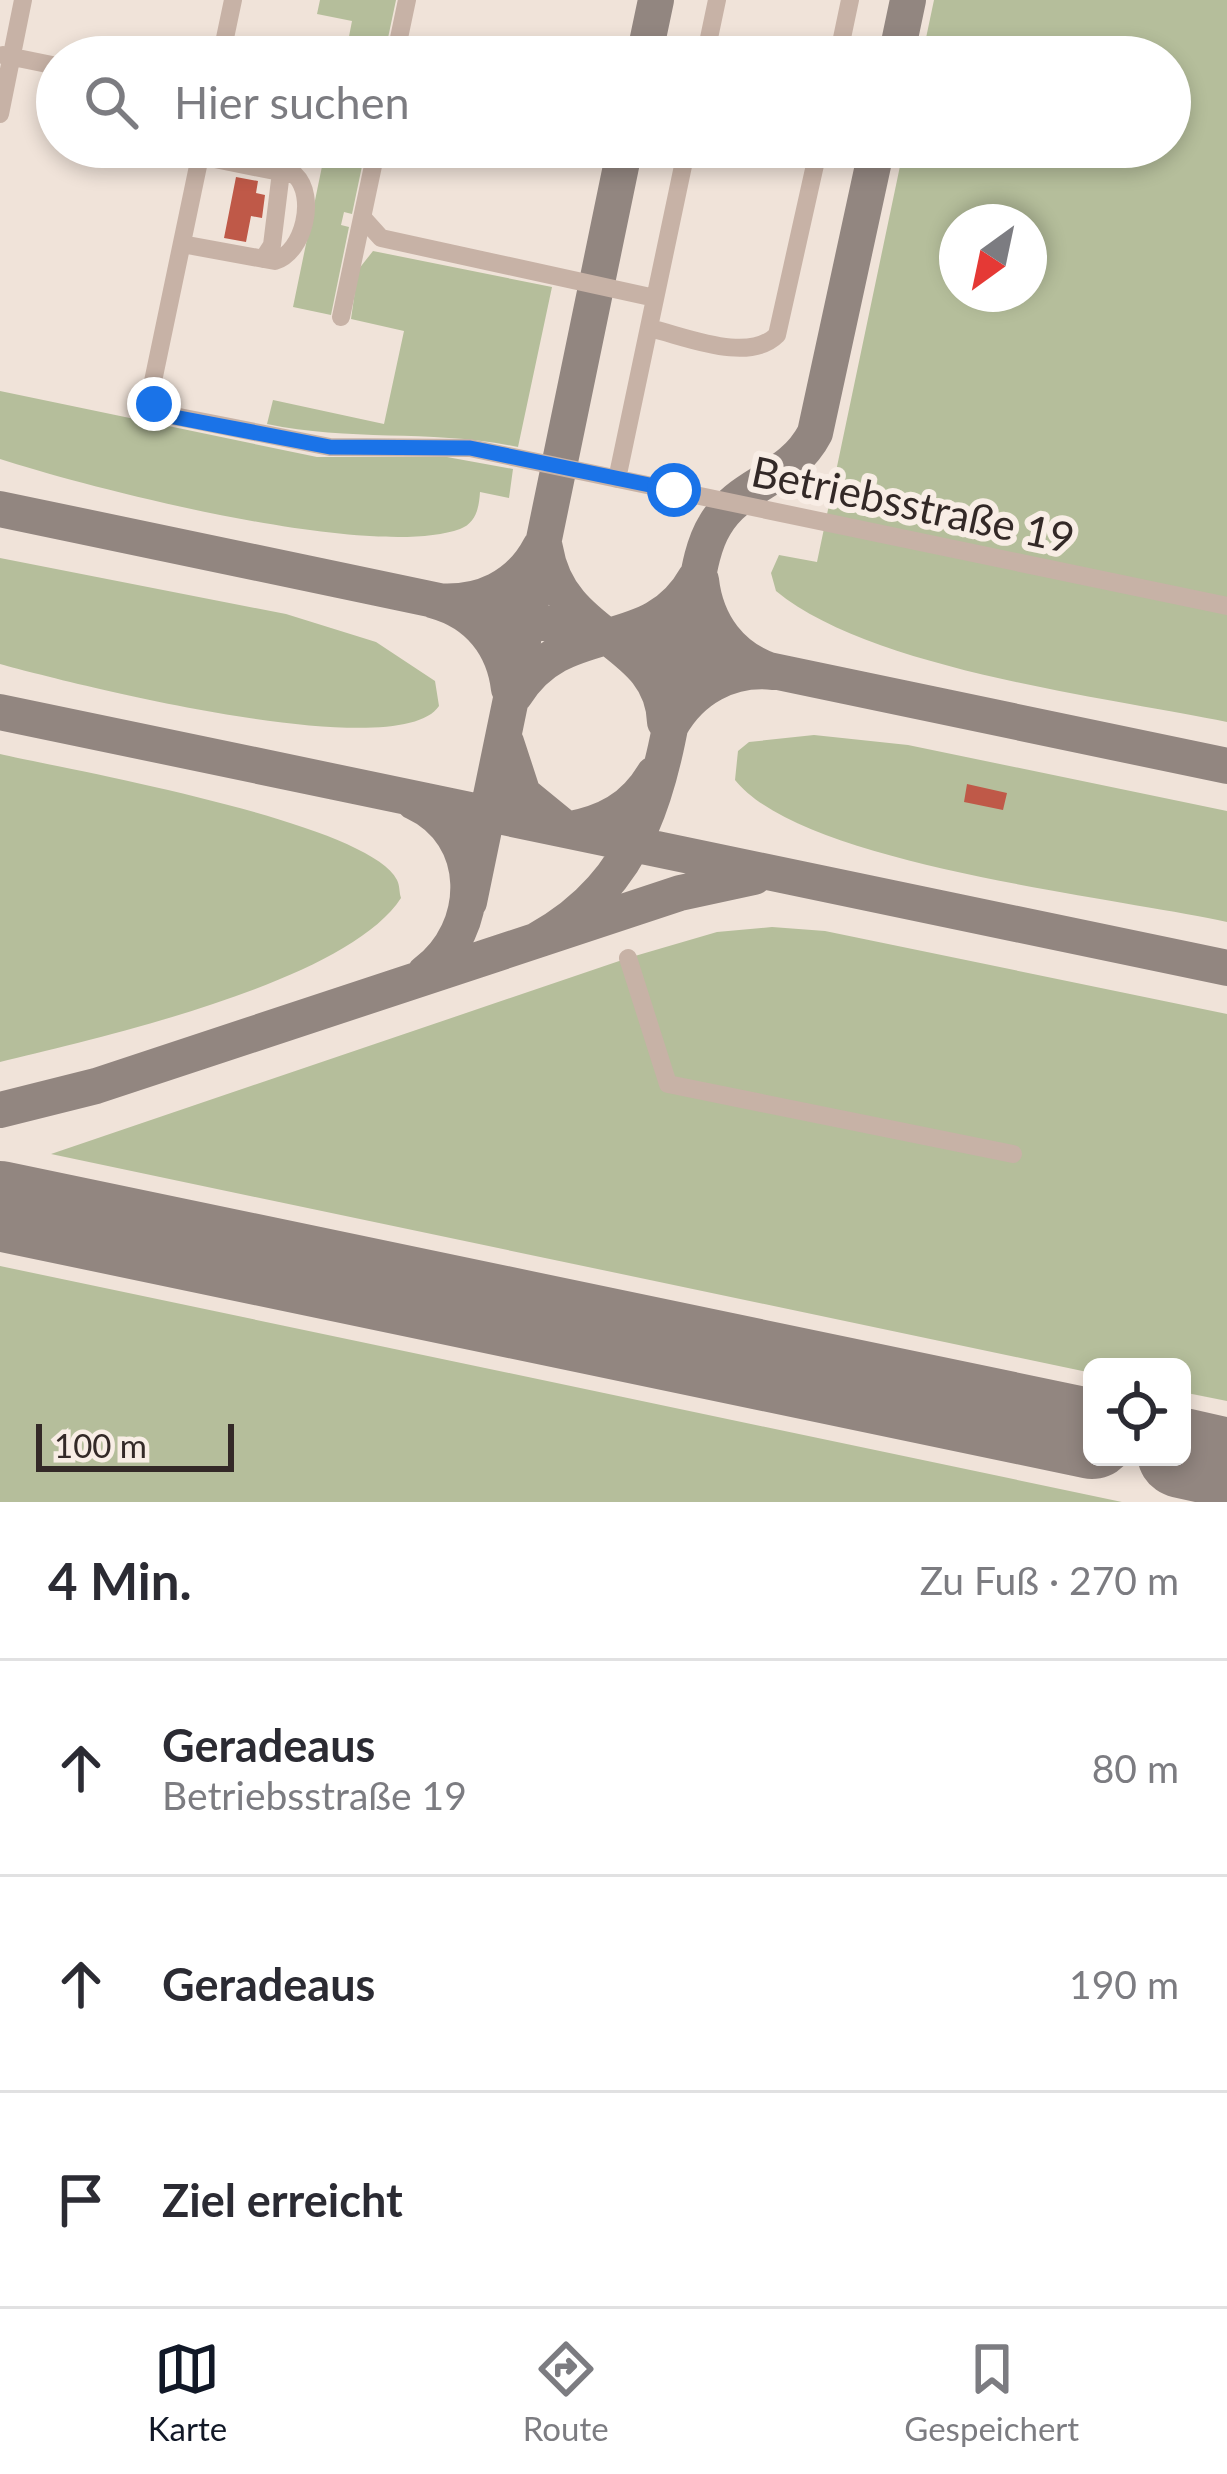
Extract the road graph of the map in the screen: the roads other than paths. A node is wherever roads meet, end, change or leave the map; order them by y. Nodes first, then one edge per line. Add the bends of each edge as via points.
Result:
1 (22, 0) edge
2 (233, 0) edge
3 (407, 0) edge
4 (717, 0) edge
5 (850, 0) edge
6 (225, 36) edge
7 (399, 36) edge
8 (709, 36) edge
9 (842, 36) edge
10 (6, 55) edge
11 (36, 61) edge
12 (0, 114) edge
13 (198, 168) edge
14 (265, 168) edge
15 (373, 168) edge
16 (682, 168) edge
17 (814, 168) edge
18 (363, 218) junction
19 (182, 244) junction
20 (655, 298) junction
21 (341, 317) dead end
22 (649, 328) junction
23 (617, 478) junction
24 (1227, 606) edge
25 (628, 958) dead end
26 (1013, 1154) dead end

1 - 10 lane
2 - 6 lane
3 - 7 lane
4 - 8 lane
5 - 9 lane
10 - 11 lane
10 - 12 lane
13 - 19 lane
14 - 19 lane via 281,172 263,259
15 - 18 lane
16 - 20 lane
17 - 22 lane via 777,335 744,348
18 - 20 lane via 381,238
18 - 21 lane
19 - 23 lane, Betriebsstraße 19 via 152,386 160,411 330,447 447,446
20 - 22 lane
22 - 23 lane
23 - 24 lane, Betriebsstraße 19
25 - 26 lane via 668,1084

